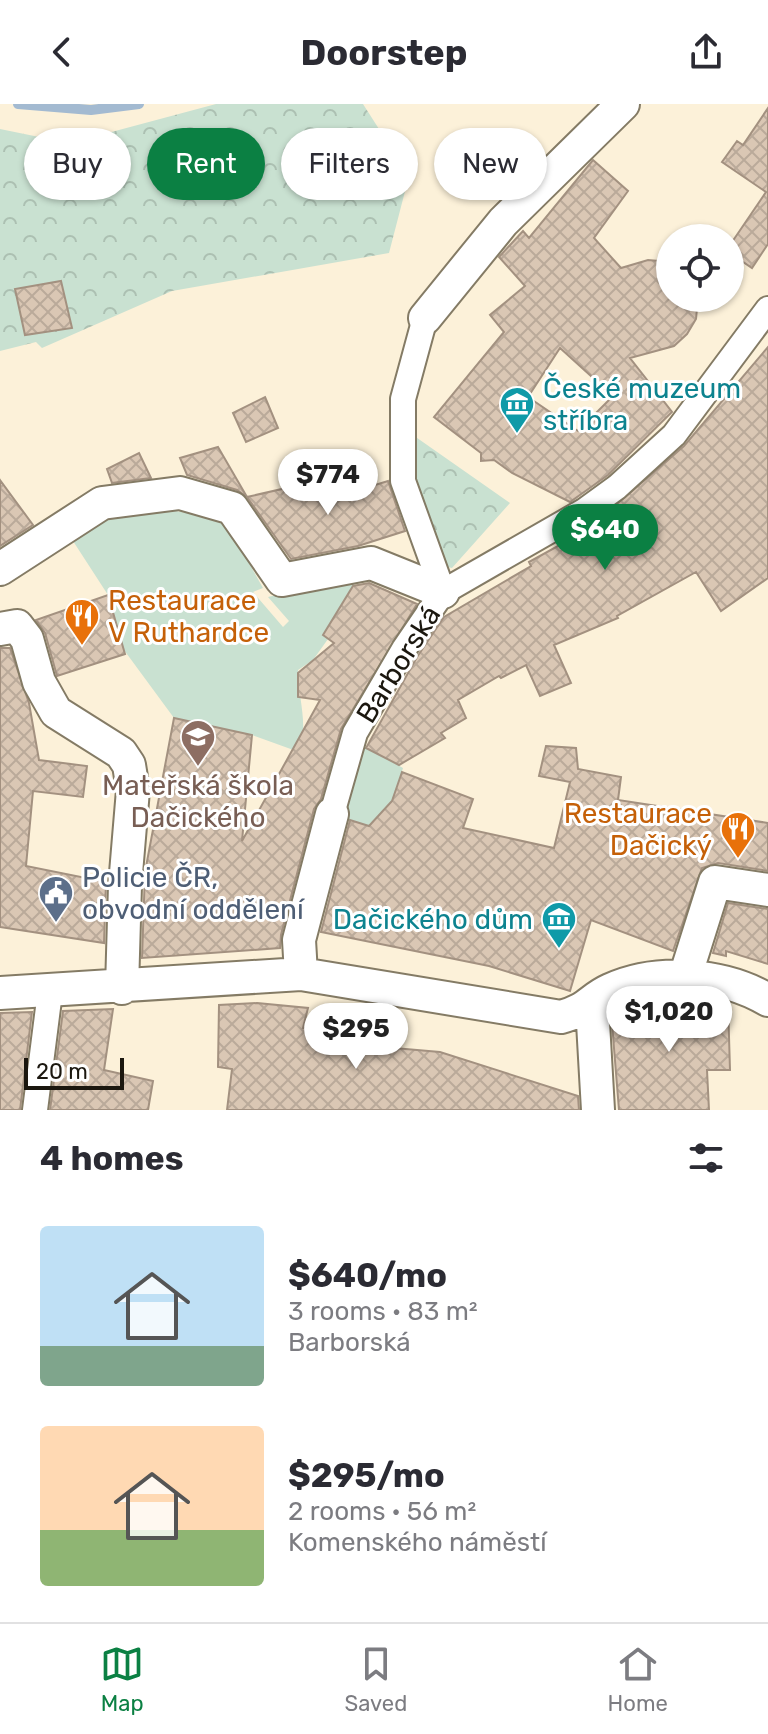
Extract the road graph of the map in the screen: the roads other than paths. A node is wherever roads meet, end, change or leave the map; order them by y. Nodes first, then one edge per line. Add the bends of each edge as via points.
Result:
1 (623, 104) edge
2 (768, 309) edge
3 (425, 318) joint
4 (0, 569) edge
5 (443, 592) junction
6 (0, 629) edge
7 (332, 814) joint
8 (768, 890) edge
9 (301, 974) junction
10 (685, 977) junction
11 (122, 988) junction
12 (50, 992) junction
13 (0, 993) edge
14 (768, 1000) edge
15 (592, 1005) junction
16 (35, 1110) edge
17 (598, 1110) edge

1 - 3 street via 503,222
2 - 5 street, Barborská via 674,435 617,487
3 - 5 street via 403,399 403,481
4 - 5 street via 102,503 180,493 232,508 282,580 371,563
5 - 7 street, Barborská via 355,733
6 - 11 street via 17,626 27,639 39,682 56,712 121,753 129,765 133,790
7 - 9 street, Barborská via 299,940
8 - 10 street via 715,882
9 - 11 street
9 - 15 street via 561,1017
10 - 14 street via 746,987
10 - 15 street via 608,991
11 - 12 street
12 - 13 street
12 - 16 street
15 - 17 street

